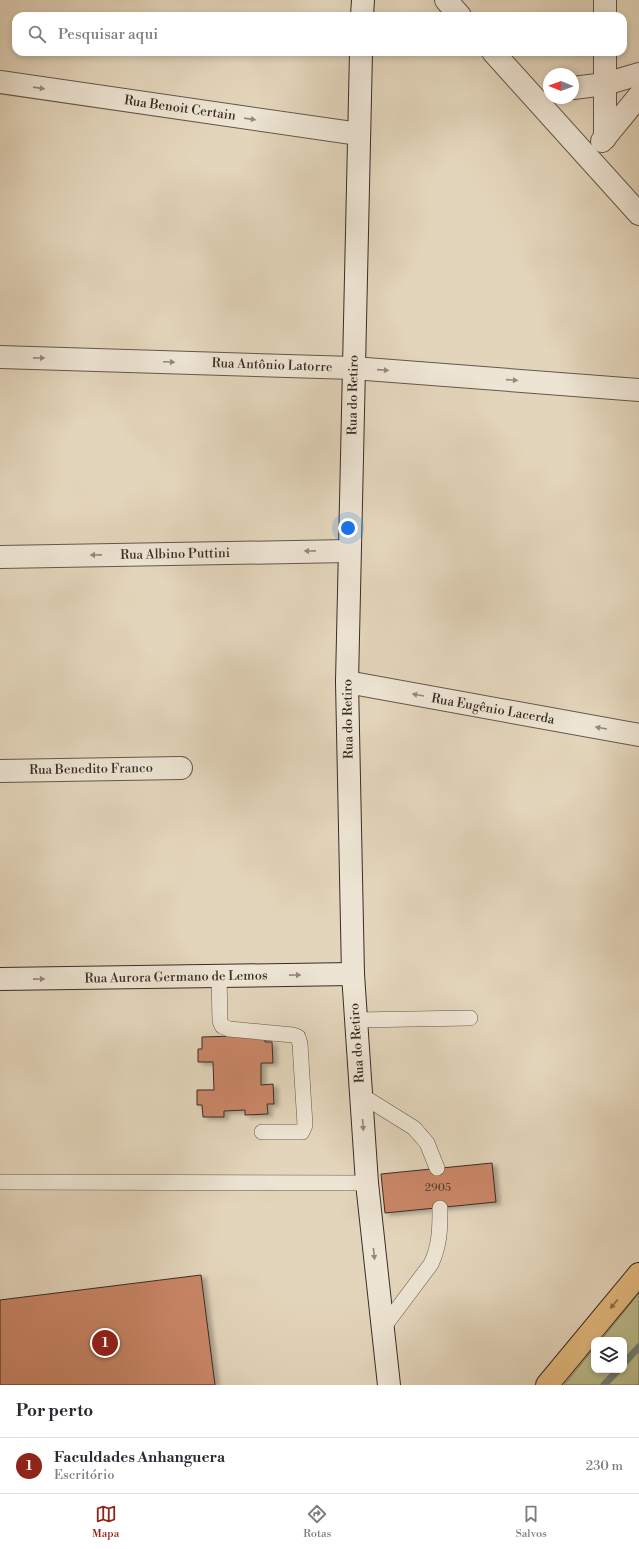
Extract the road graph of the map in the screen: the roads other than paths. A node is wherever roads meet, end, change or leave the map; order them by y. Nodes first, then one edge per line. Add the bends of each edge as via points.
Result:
1 (363, 0) edge
2 (446, 0) edge
3 (605, 0) edge
4 (362, 12) edge
5 (456, 12) edge
6 (605, 12) edge
7 (362, 56) edge
8 (498, 56) edge
9 (605, 56) edge
10 (639, 74) edge
11 (0, 82) edge
12 (605, 84) junction
13 (579, 87) edge
14 (539, 91) edge
15 (639, 96) edge
16 (359, 134) junction
17 (606, 138) junction
18 (586, 155) junction
19 (639, 214) edge
20 (0, 357) edge
21 (353, 368) junction
22 (639, 390) edge
23 (349, 551) junction
24 (0, 557) edge
25 (347, 682) junction
26 (639, 735) edge
27 (181, 768) dead end
28 (0, 771) edge
29 (353, 974) junction
30 (219, 976) junction
31 (0, 979) edge
32 (470, 1018) dead end
33 (356, 1020) junction
34 (361, 1095) junction
35 (262, 1132) dead end
36 (437, 1168) dead end
37 (0, 1182) edge
38 (367, 1183) junction
39 (440, 1208) dead end
40 (639, 1274) edge
41 (383, 1328) junction
42 (389, 1385) edge
43 (547, 1385) edge

1 - 4 street
2 - 5 street
3 - 6 street
7 - 16 street, Rua do Retiro
8 - 14 street
9 - 12 street
10 - 12 street
11 -> 16 street, Rua Benoit Certain
12 - 13 street
12 - 17 street
14 - 18 street
15 - 17 street
16 - 21 street, Rua do Retiro
17 - 18 street
18 - 19 street
20 -> 21 street, Rua Antônio Latorre
21 -> 22 street, Rua Antônio Latorre
21 - 23 street, Rua do Retiro
23 -> 24 street, Rua Albino Puttini
23 - 25 street, Rua do Retiro
26 -> 25 street, Rua Eugênio Lacerda
25 - 29 street, Rua do Retiro
27 - 28 street, Rua Benedito Franco
30 -> 29 street, Rua Aurora Germano de Lemos
29 - 33 street, Rua do Retiro
31 -> 30 street, Rua Aurora Germano de Lemos
30 - 35 lane via 222,1026 229,1029 293,1035 298,1037 300,1044 305,1125 302,1132
32 - 33 lane
33 - 34 street, Rua do Retiro
34 - 36 lane via 414,1128 427,1143
34 -> 38 street, Rua do Retiro
37 - 38 lane
38 -> 41 street, Rua do Retiro
39 - 41 lane via 437,1252 431,1264
40 -> 43 highway
41 - 42 street, Rua do Retiro

